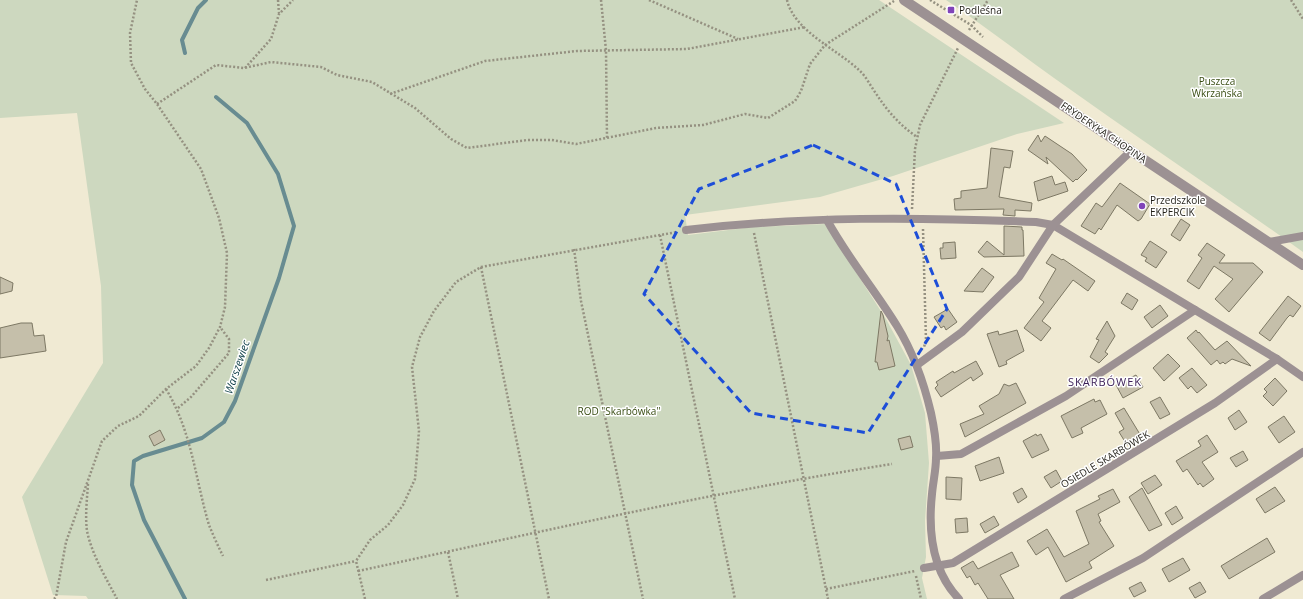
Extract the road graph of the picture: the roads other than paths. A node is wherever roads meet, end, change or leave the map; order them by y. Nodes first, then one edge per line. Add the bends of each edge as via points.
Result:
1 (904, 0) edge
2 (1131, 151) junction
3 (827, 220) junction
4 (1053, 225) junction
5 (686, 230) road end
6 (1303, 236) edge
7 (1269, 242) junction
8 (1303, 265) edge
9 (1195, 310) junction
10 (1277, 359) junction
11 (917, 365) junction
12 (1303, 377) edge
13 (1303, 452) edge
14 (937, 456) junction
15 (938, 566) junction
16 (924, 568) dead end
17 (1303, 575) edge
18 (960, 599) edge
19 (1064, 599) edge
20 (1263, 599) edge

1 - 2 street, FRYDERYKA CHOPINA
2 - 4 lane
2 - 7 street, FRYDERYKA CHOPINA
3 - 4 lane via 923,218 1036,222
3 - 5 lane via 751,222
3 - 11 lane via 898,327
4 - 9 lane
4 - 11 lane via 1020,277 962,332
6 - 7 lane
7 - 8 street, FRYDERYKA CHOPINA
9 - 10 lane
9 - 14 lane via 1066,396 961,454
10 - 12 lane
10 - 15 lane, OSIEDLE SKARBÓWEK via 1202,411 953,563
11 - 14 lane via 931,414
13 - 19 lane via 1143,558
14 - 15 lane via 930,519
15 - 16 lane, OSIEDLE SKARBÓWEK
15 - 18 lane via 952,591
17 - 20 lane

